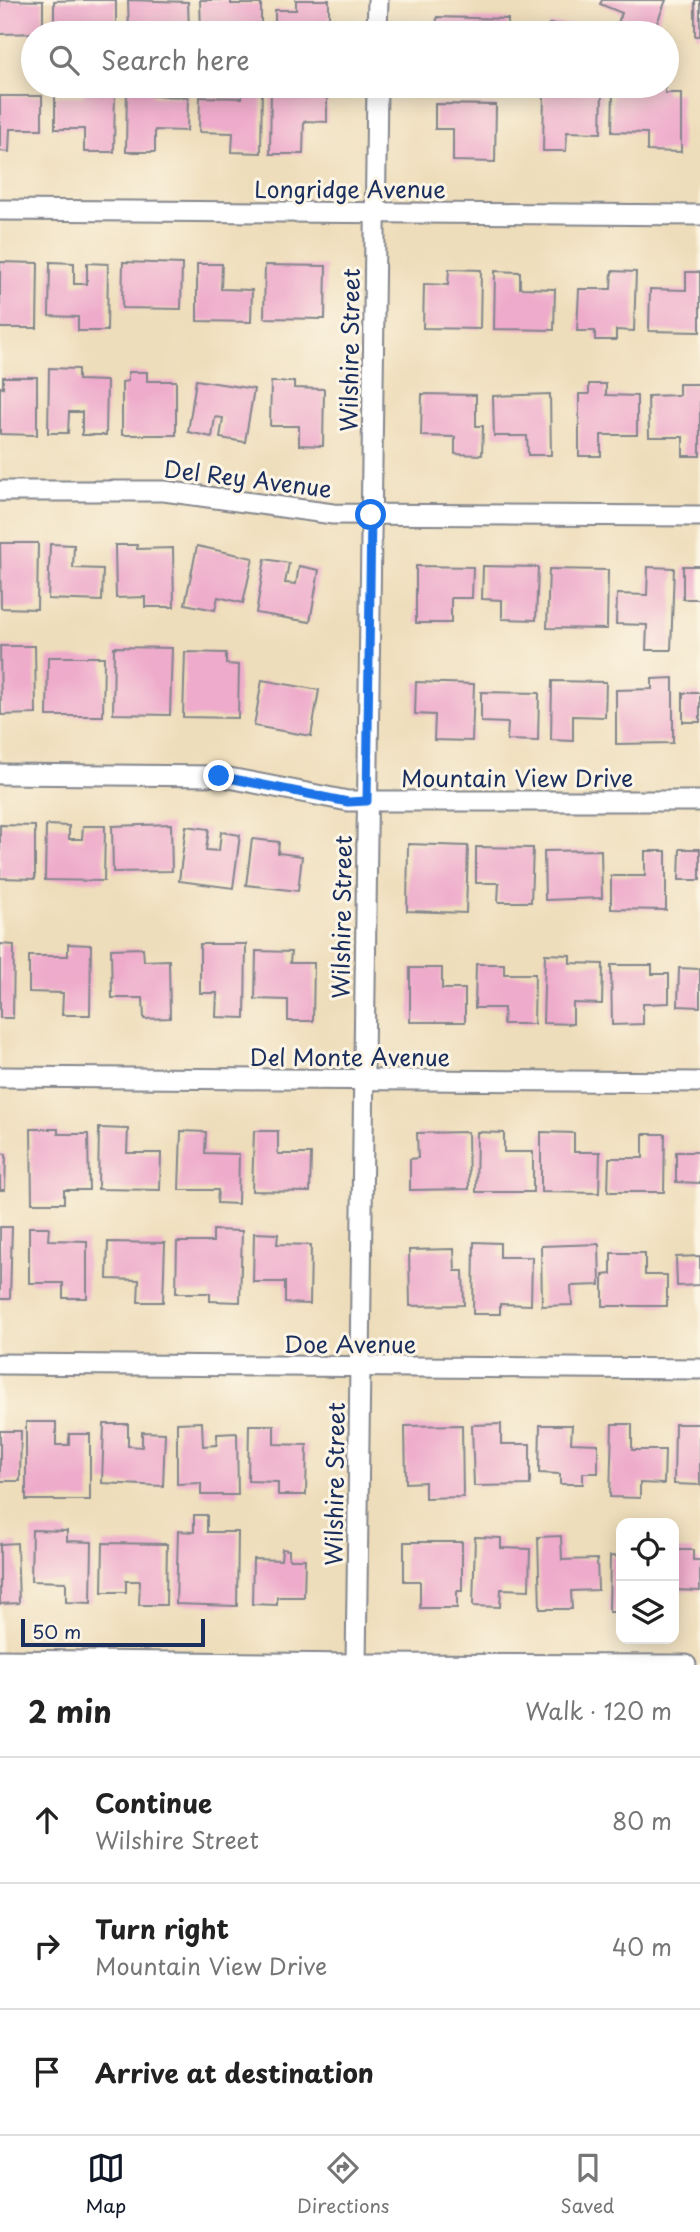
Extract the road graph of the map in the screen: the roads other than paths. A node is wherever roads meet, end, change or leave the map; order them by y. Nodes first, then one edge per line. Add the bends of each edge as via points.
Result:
1 (378, 0) edge
2 (377, 21) edge
3 (377, 98) edge
4 (0, 210) edge
5 (375, 212) junction
6 (700, 215) edge
7 (0, 491) edge
8 (371, 515) junction
9 (700, 516) edge
10 (0, 774) edge
11 (367, 801) junction
12 (700, 801) edge
13 (0, 1077) edge
14 (363, 1081) junction
15 (700, 1082) edge
16 (0, 1364) edge
17 (360, 1368) junction
18 (700, 1369) edge
19 (0, 1660) edge
20 (356, 1665) edge
21 (686, 1665) edge

1 - 2 street
3 - 5 street, Wilshire Street
4 - 5 street, Longridge Avenue
5 - 6 street, Longridge Avenue
5 - 8 street, Wilshire Street
7 - 8 street, Del Rey Avenue via 164,491
8 - 9 street, Del Rey Avenue
8 - 11 street, Wilshire Street
10 - 11 street, Mountain View Drive via 219,776 348,802
11 - 12 street, Mountain View Drive
11 - 14 street, Wilshire Street
13 - 14 street, Del Monte Avenue
14 - 15 street, Del Monte Avenue
14 - 17 street, Wilshire Street
16 - 17 street, Doe Avenue
17 - 18 street, Doe Avenue
17 - 20 street, Wilshire Street
19 - 20 street
20 - 21 street

